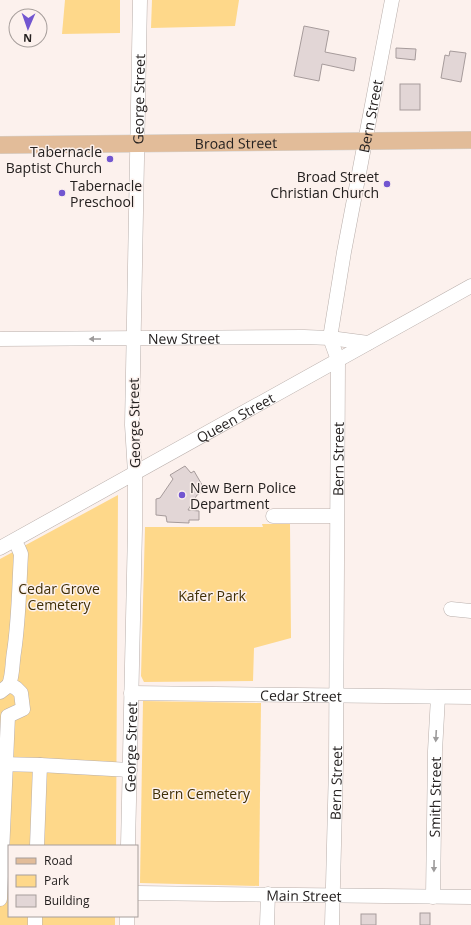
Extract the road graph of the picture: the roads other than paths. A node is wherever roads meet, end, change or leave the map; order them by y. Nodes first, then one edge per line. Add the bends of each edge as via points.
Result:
1 (140, 0) edge
2 (392, 0) edge
3 (471, 130) edge
4 (0, 135) edge
5 (366, 137) junction
6 (137, 138) junction
7 (471, 140) edge
8 (0, 145) edge
9 (471, 286) edge
10 (330, 338) junction
11 (134, 339) junction
12 (0, 340) edge
13 (368, 343) junction
14 (338, 360) junction
15 (135, 473) junction
16 (273, 516) dead end
17 (336, 516) junction
18 (1, 546) edge
19 (18, 547) dead end
20 (451, 609) dead end
21 (471, 610) edge
22 (4, 689) edge
23 (131, 694) junction
24 (336, 695) junction
25 (438, 697) junction
26 (471, 697) edge
27 (4, 712) edge
28 (2, 764) edge
29 (40, 765) junction
30 (130, 770) junction
31 (37, 845) edge
32 (128, 845) edge
33 (4, 876) edge
34 (138, 892) edge
35 (268, 894) junction
36 (332, 896) junction
37 (433, 897) junction
38 (471, 897) edge
39 (0, 899) edge
40 (267, 925) edge
41 (332, 925) edge

1 - 6 street, George Street
2 - 5 street, Bern Street
3 - 5 main road, Broad Street
4 - 6 main road, Broad Street
5 - 6 main road, Broad Street
5 - 7 main road, Broad Street
5 - 10 street, Bern Street
6 - 8 main road, Broad Street
6 - 11 street, George Street
9 - 13 street, Queen Street
10 - 11 street, New Street
10 - 13 street, New Street
10 - 14 street, Bern Street
11 -> 12 street, New Street
11 - 15 street, George Street via 132,425
13 - 14 street, Queen Street
14 - 15 street, Queen Street
14 - 17 street, Bern Street
15 - 18 street, Queen Street
15 - 23 street, George Street
16 - 17 street
17 - 24 street, Bern Street
19 - 22 street via 21,554 17,634 13,674
20 - 21 street
22 - 27 street via 16,688 22,693 23,709
23 - 24 street, Cedar Street
23 - 30 street, George Street
24 - 25 street, Cedar Street
24 - 36 street, Bern Street
25 - 26 street, Cedar Street
25 -> 37 street, Smith Street
27 - 28 street
28 - 29 street
28 - 33 street
29 - 30 street
29 - 31 street
30 - 32 street, George Street
33 - 39 street
34 - 35 street, Main Street
35 - 36 street, Main Street
35 - 40 street
36 - 37 street, Main Street
36 - 41 street, Bern Street
37 - 38 street, Main Street

